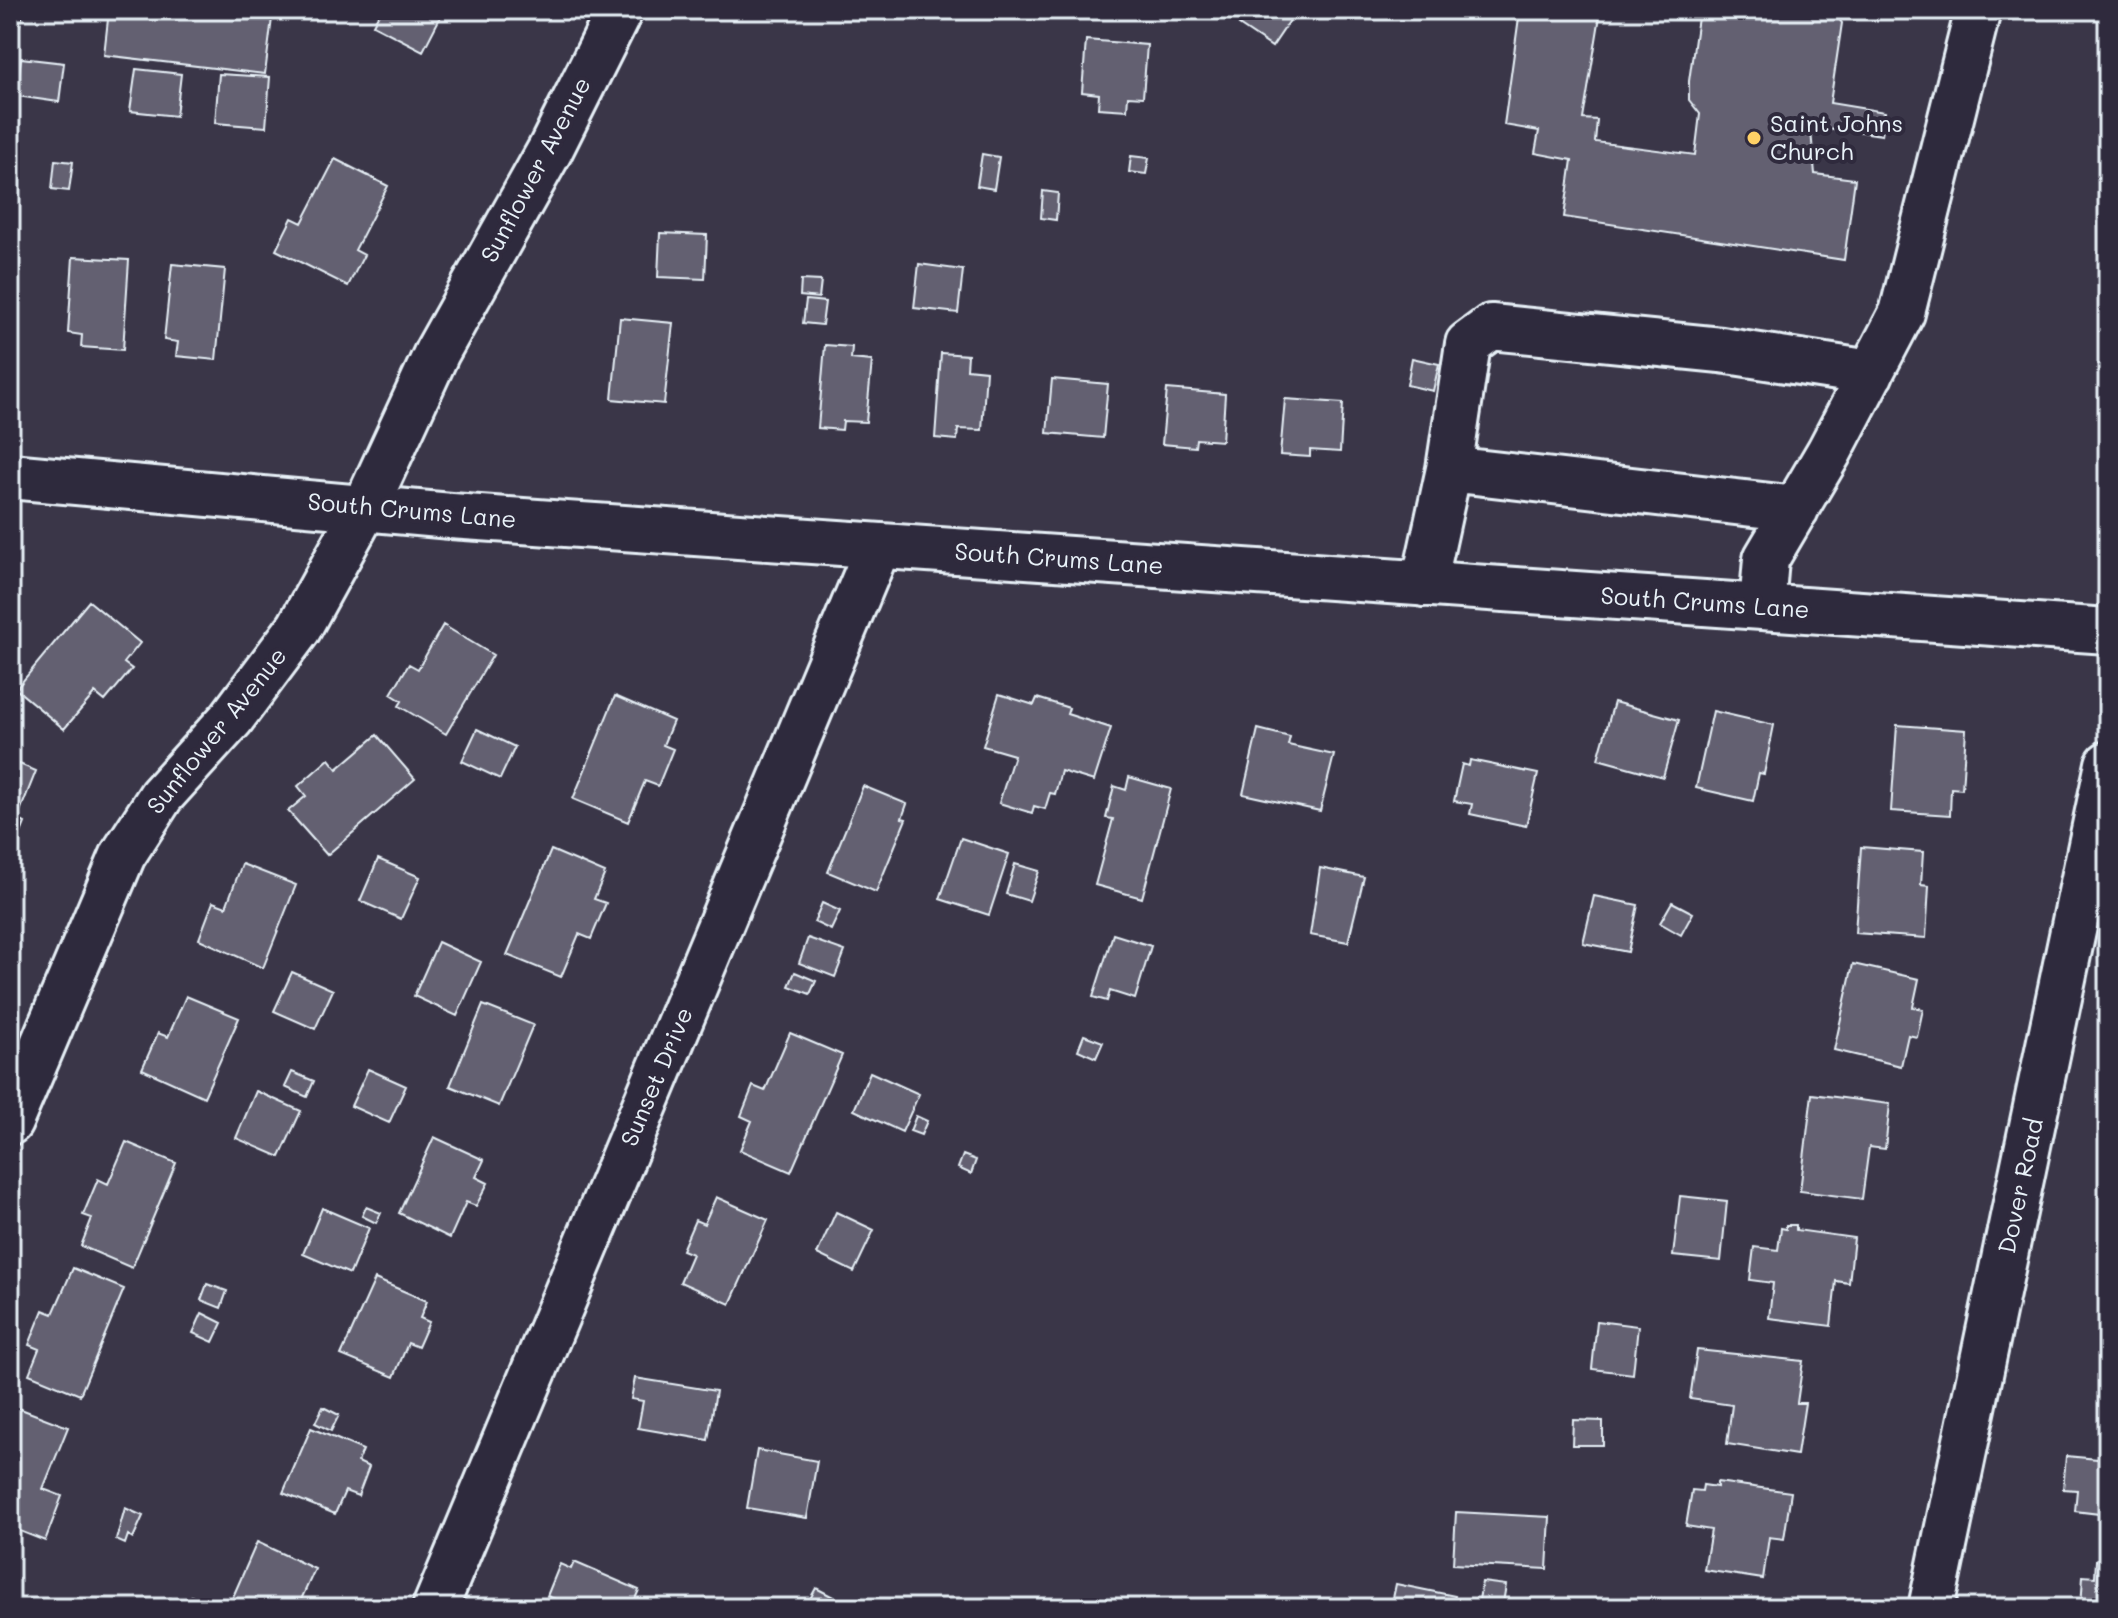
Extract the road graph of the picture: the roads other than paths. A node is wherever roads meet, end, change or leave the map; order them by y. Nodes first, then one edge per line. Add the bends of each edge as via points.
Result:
1 (620, 10) edge
2 (1978, 10) edge
3 (1871, 373) junction
4 (1449, 469) junction
5 (10, 476) edge
6 (365, 508) junction
7 (1796, 509) junction
8 (878, 547) junction
9 (1424, 584) junction
10 (1762, 607) junction
11 (2108, 631) edge
12 (2108, 764) edge
13 (10, 1122) edge
14 (435, 1608) edge
15 (1931, 1608) edge

1 - 6 street, Sunflower Avenue via 550,150 437,352
2 - 3 street via 1902,313
3 - 4 street via 1721,350 1491,327 1468,344
3 - 7 street
4 - 7 street
4 - 9 street
5 - 6 street, South Crums Lane
6 - 8 street, South Crums Lane
6 - 13 street, Sunflower Avenue via 299,628 231,719 161,796 123,855
7 - 10 street via 1766,559
8 - 9 street, South Crums Lane
8 - 14 street, Sunset Drive
9 - 10 street, South Crums Lane
10 - 11 street, South Crums Lane
12 - 15 street, Dover Road

